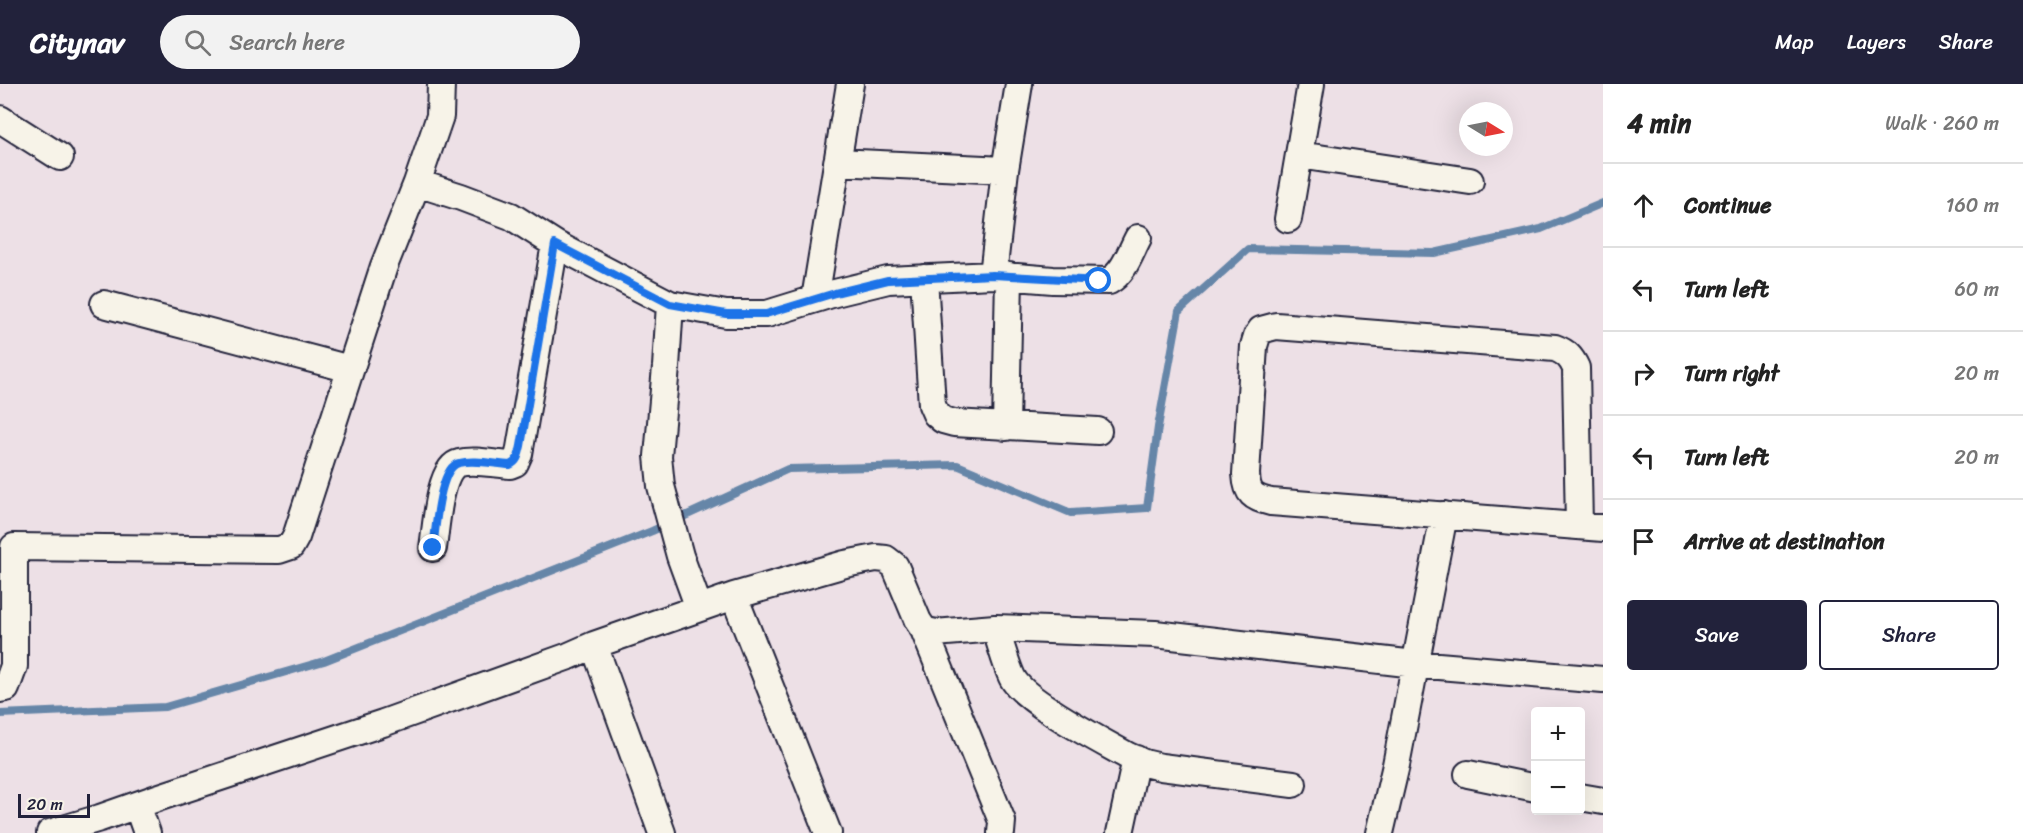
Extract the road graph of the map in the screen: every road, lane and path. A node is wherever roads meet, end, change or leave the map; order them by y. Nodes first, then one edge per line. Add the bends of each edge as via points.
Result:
1 (441, 84) edge
2 (850, 84) edge
3 (1019, 84) edge
4 (1311, 84) edge
5 (0, 119) edge
6 (1299, 155) junction
7 (60, 157) dead end
8 (837, 162) junction
9 (1005, 170) junction
10 (1470, 181) dead end
11 (417, 183) junction
12 (1288, 219) dead end
13 (1138, 238) dead end
14 (555, 244) junction
15 (1001, 276) junction
16 (924, 278) junction
17 (815, 299) junction
18 (104, 303) dead end
19 (670, 304) junction
20 (350, 369) junction
21 (1006, 427) junction
22 (1098, 431) dead end
23 (1444, 515) junction
24 (1591, 527) edge
25 (7, 544) edge
26 (433, 548) dead end
27 (734, 596) junction
28 (699, 608) junction
29 (995, 628) junction
30 (924, 630) junction
31 (594, 645) junction
32 (1415, 664) junction
33 (1603, 680) edge
34 (0, 688) edge
35 (1136, 759) junction
36 (1468, 774) dead end
37 (1293, 784) dead end
38 (1531, 787) edge
39 (1585, 798) edge
40 (1603, 801) edge
41 (137, 805) junction
42 (50, 833) edge
43 (147, 833) edge
44 (662, 833) edge
45 (828, 833) edge
46 (1001, 833) edge
47 (1120, 833) edge
48 (1380, 833) edge

1 - 11 street via 440,116
2 - 8 street
3 - 9 street
4 - 6 street
5 - 7 street
6 - 10 street
6 - 12 street
8 - 9 street
8 - 17 street
9 - 15 street
11 - 14 street via 511,216
11 - 20 street
13 - 15 street via 1121,271 1109,281
14 - 19 street
14 - 26 street via 517,459 510,465 467,462 452,466 444,481
15 - 16 street
15 - 21 street
16 - 17 street via 888,280
16 - 21 street via 932,405 936,414 954,423
17 - 19 street via 766,314 749,315
18 - 20 street
19 - 28 street via 658,456 661,486
20 - 25 street via 297,537 286,549
21 - 22 street
23 - 24 street
23 - 24 street via 1271,502 1251,494 1246,474 1254,346 1261,330 1276,326 1555,348 1565,352 1576,368
23 - 32 street
25 - 34 street via 14,666 6,688
27 - 28 street
27 - 30 street via 844,564 886,559 895,566
27 - 45 street
28 - 31 street
29 - 30 street via 941,633
29 - 32 street via 1155,634
29 - 35 street via 1012,679 1022,691
30 - 46 street via 1002,820
31 - 41 street via 383,723
31 - 44 street
32 - 33 street
32 - 48 street
35 - 37 street via 1183,770
35 - 47 street
36 - 38 street
39 - 40 street
41 - 42 street
41 - 43 street

